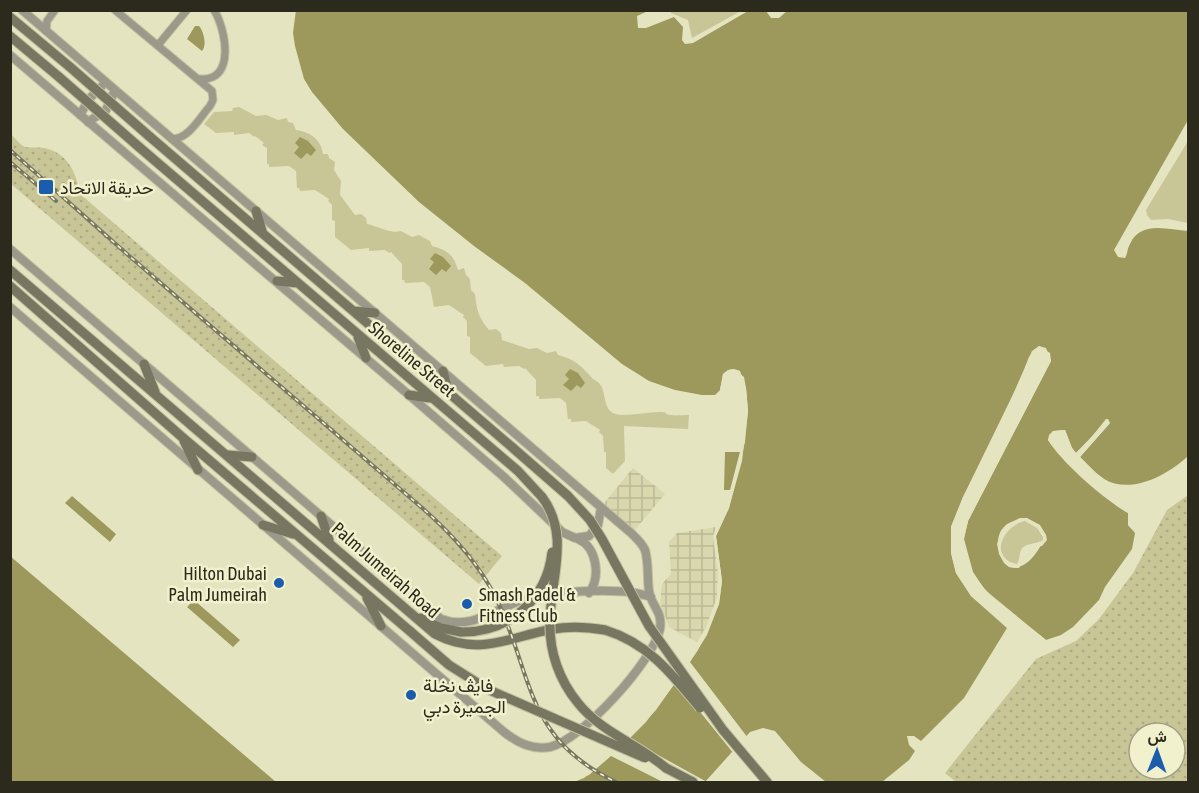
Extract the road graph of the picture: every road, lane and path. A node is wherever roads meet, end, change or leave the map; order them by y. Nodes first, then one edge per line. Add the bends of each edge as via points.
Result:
1 (22, 10) edge
2 (55, 10) edge
3 (187, 10) edge
4 (214, 10) edge
5 (116, 11) edge
6 (10, 17) edge
7 (46, 31) junction
8 (10, 36) edge
9 (158, 45) junction
10 (10, 55) edge
11 (200, 79) junction
12 (107, 83) junction
13 (115, 90) junction
14 (80, 115) junction
15 (88, 122) junction
16 (172, 140) junction
17 (256, 211) junction
18 (263, 234) junction
19 (10, 249) edge
20 (10, 270) edge
21 (276, 281) junction
22 (299, 284) junction
23 (13, 289) edge
24 (10, 307) edge
25 (353, 311) junction
26 (375, 313) junction
27 (357, 335) junction
28 (366, 358) junction
29 (144, 364) junction
30 (442, 371) junction
31 (448, 391) junction
32 (156, 394) junction
33 (409, 395) junction
34 (432, 399) junction
35 (182, 436) junction
36 (228, 455) junction
37 (252, 457) junction
38 (198, 470) junction
39 (542, 497) junction
40 (601, 508) junction
41 (321, 516) junction
42 (263, 525) junction
43 (298, 535) junction
44 (575, 538) junction
45 (330, 543) junction
46 (365, 593) junction
47 (589, 593) junction
48 (390, 596) junction
49 (651, 597) junction
50 (381, 626) junction
51 (723, 730) junction
52 (666, 768) junction
53 (693, 783) edge
54 (767, 783) edge

1 - 7 street
2 - 7 street via 47,21
3 - 9 street
4 - 11 street via 224,30 225,57 219,73
5 - 9 street
6 - 18 main road, Shoreline Street, bridge
7 - 12 street
8 - 22 main road, Shoreline Street, bridge
9 - 11 street
10 - 14 street
11 - 16 street via 212,91 212,103 185,136
12 - 13 street
12 - 14 street via 92,94
13 - 15 street via 106,110
13 - 16 street
14 - 15 street
15 - 21 street
16 - 17 street
17 - 18 main road
17 - 26 street
18 - 25 main road, Shoreline Street
19 - 29 street
20 - 32 main road, Palm Jumeirah Road
21 - 22 main road
21 - 28 street
22 - 27 main road, Shoreline Street
23 - 35 main road, Palm Jumeirah Road
24 - 38 street
25 - 26 main road
25 - 31 main road, Shoreline Street
26 - 30 street
27 - 28 main road
27 - 34 main road, Shoreline Street
28 - 33 street
29 - 32 main road
29 - 37 street
30 - 31 main road
30 - 40 street
31 - 51 main road, Shoreline Street, bridge via 590,520 649,626
32 - 36 main road, Palm Jumeirah Road
33 - 34 main road
33 - 44 street via 562,532
34 - 39 main road, Shoreline Street via 525,477
35 - 38 main road
35 - 43 main road, Palm Jumeirah Road
36 - 37 main road
36 - 45 main road, Palm Jumeirah Road
37 - 41 street
38 - 42 street
39 - 48 main road, bridge via 553,546 549,571 527,607 508,622 485,630 461,632 423,620
39 - 52 main road, Shoreline Street, bridge via 552,514 558,542 550,631 562,678 597,723
40 - 44 street via 596,529 585,538
40 - 49 street via 644,547
41 - 45 main road
41 - 47 street via 448,621 468,622 537,597
42 - 43 main road
42 - 50 street
43 - 46 main road, Palm Jumeirah Road
44 - 47 street via 586,543 593,554 595,581
45 - 48 main road, Palm Jumeirah Road
46 - 50 main road
46 - 52 main road, Palm Jumeirah Road, bridge via 449,665 487,689
47 - 49 street via 626,591
48 - 51 main road, Palm Jumeirah Road, bridge via 428,630 463,644 493,645 564,628 605,630 629,639 669,670
49 - 50 street via 660,614 660,627 640,664 587,724 565,741 547,747 529,746 512,738
51 - 54 main road, Palm Jumeirah Road
52 - 53 main road, Palm Jumeirah Road

